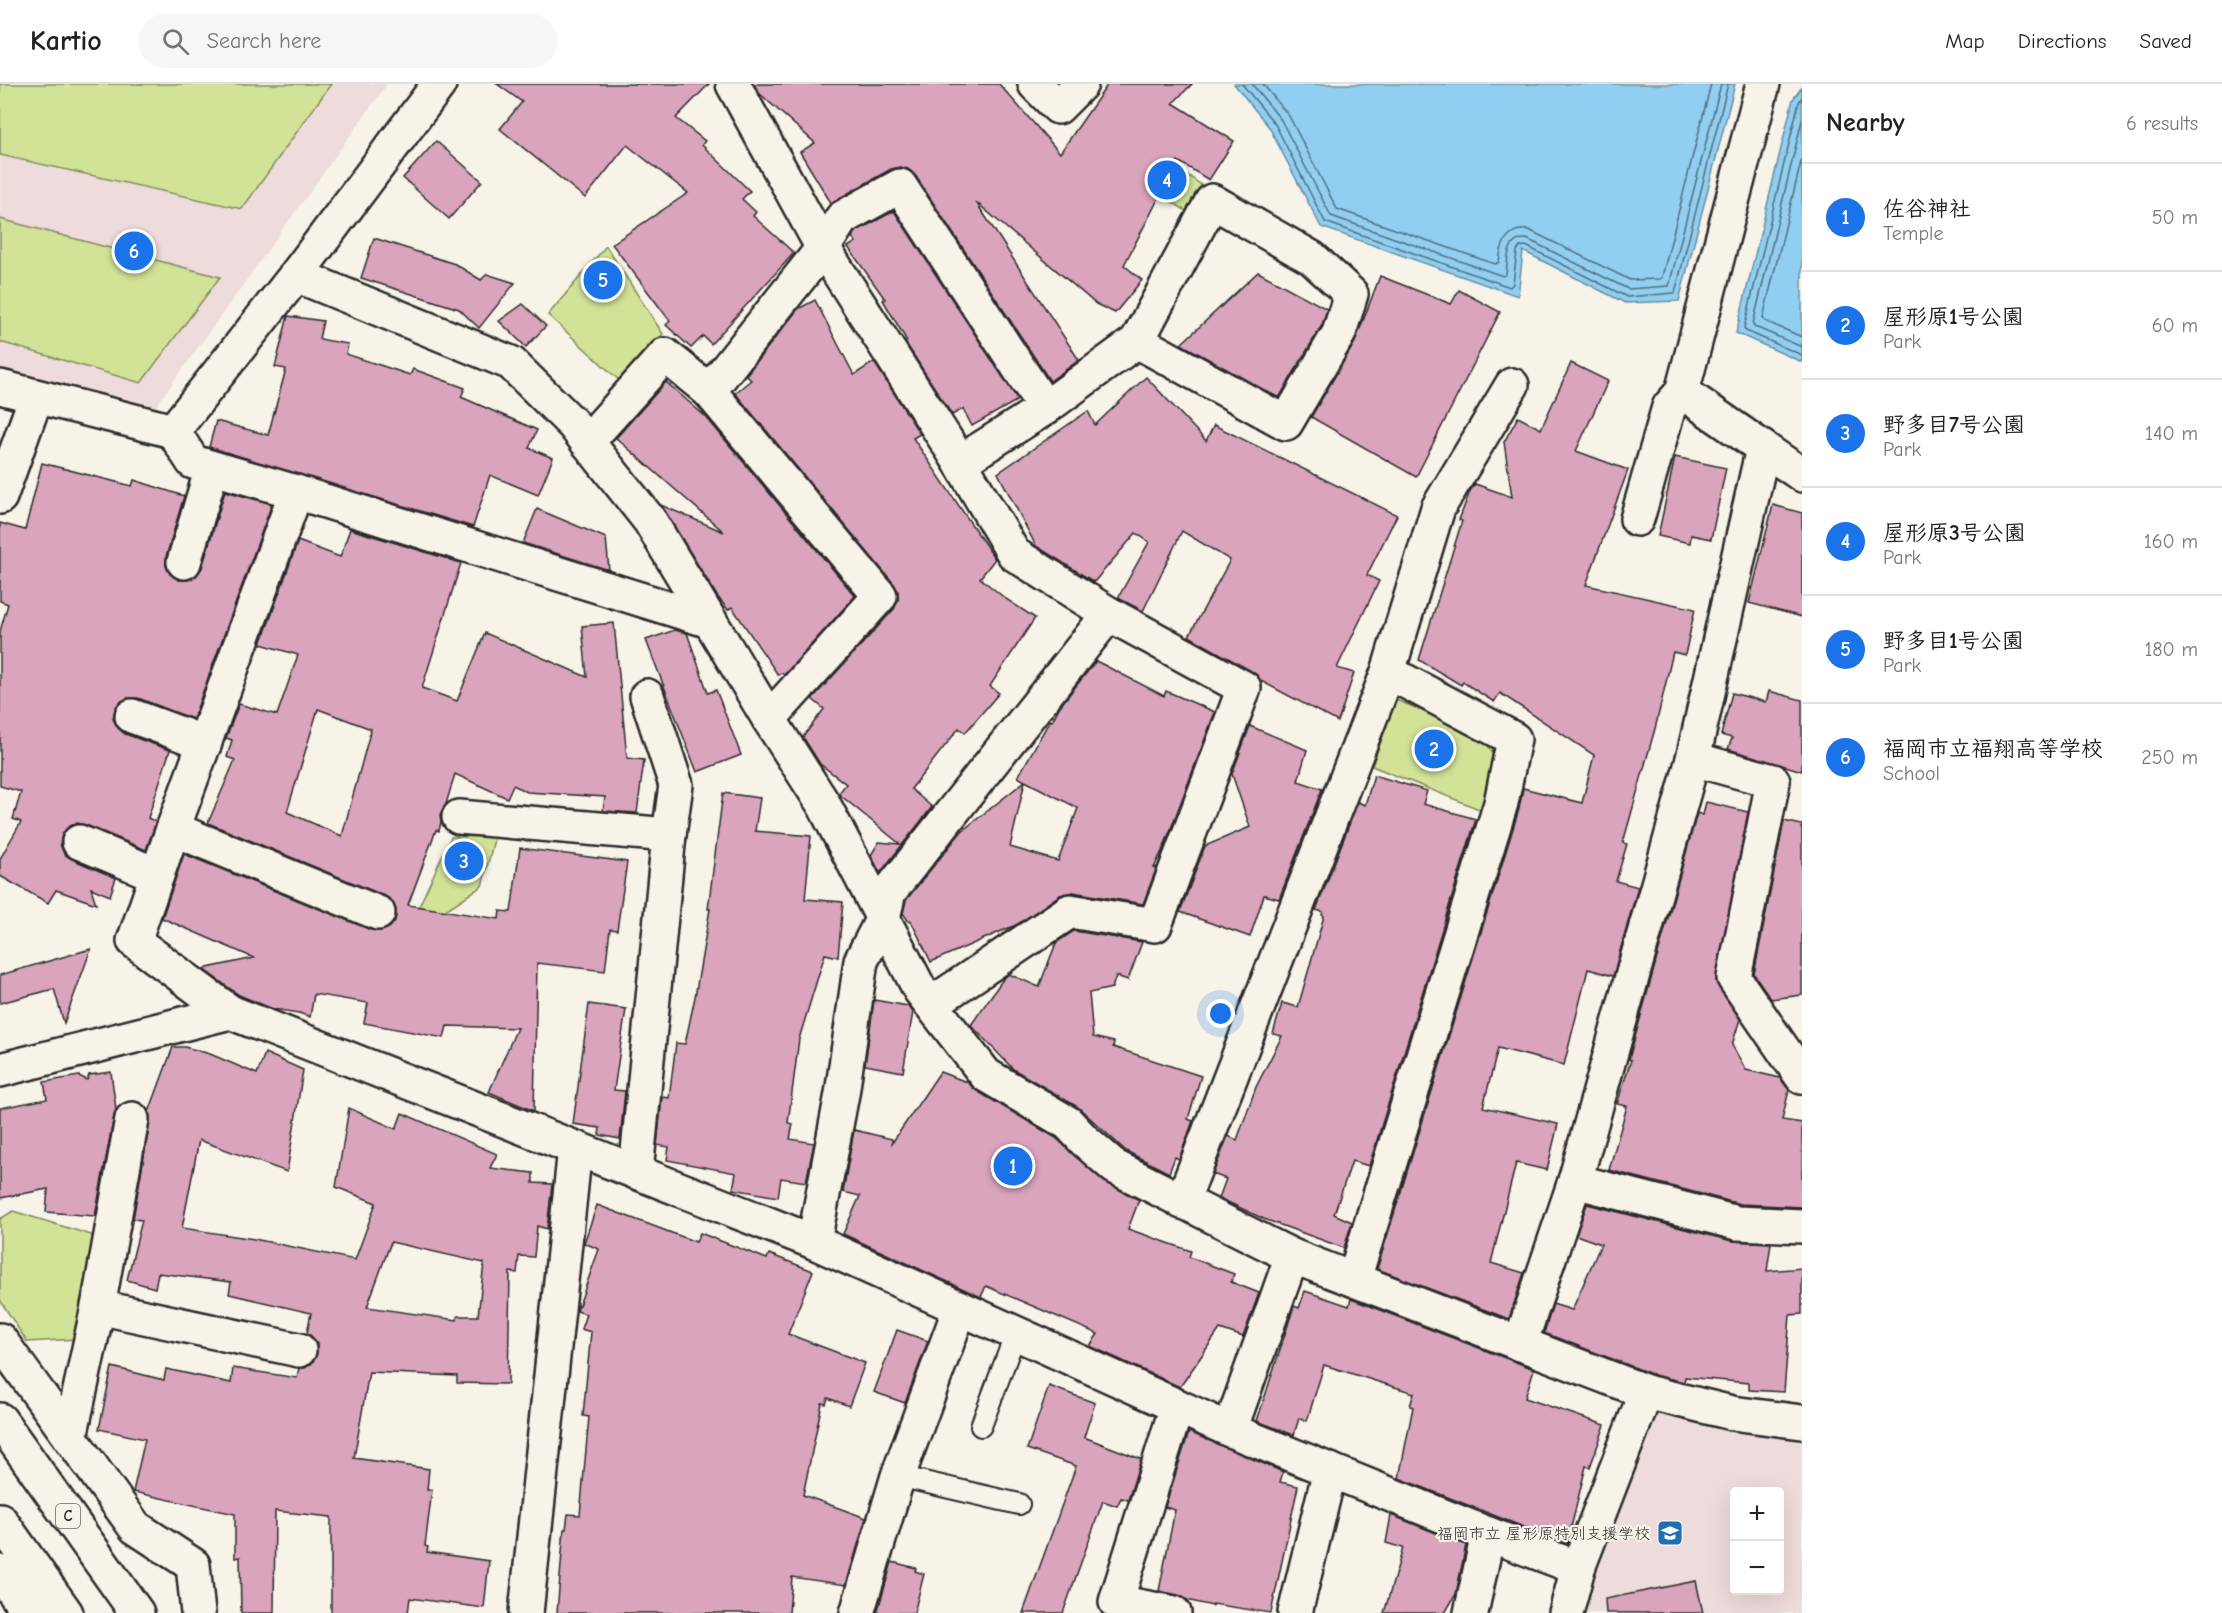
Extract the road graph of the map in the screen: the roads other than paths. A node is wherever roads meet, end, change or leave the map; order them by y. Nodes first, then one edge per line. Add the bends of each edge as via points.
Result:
1 (440, 84) edge
2 (733, 84) edge
3 (1035, 84) edge
4 (1082, 84) edge
5 (1763, 84) edge
6 (823, 248) junction
7 (296, 275) junction
8 (1137, 341) junction
9 (1512, 385) dead end
10 (0, 387) edge
11 (709, 392) junction
12 (1682, 392) junction
13 (36, 397) junction
14 (1045, 408) junction
15 (173, 431) junction
16 (587, 442) junction
17 (1763, 448) junction
18 (960, 462) junction
19 (212, 468) junction
20 (1802, 476) edge
21 (296, 492) junction
22 (0, 497) edge
23 (1637, 519) dead end
24 (184, 562) dead end
25 (1109, 614) junction
26 (710, 621) junction
27 (1388, 672) junction
28 (647, 696) dead end
29 (132, 716) dead end
30 (769, 719) junction
31 (205, 743) junction
32 (1693, 759) junction
33 (459, 817) dead end
34 (173, 829) junction
35 (669, 835) junction
36 (79, 842) dead end
37 (157, 875) junction
38 (378, 912) dead end
39 (883, 918) junction
40 (931, 1004) junction
41 (230, 1012) junction
42 (0, 1070) edge
43 (1802, 1077) edge
44 (132, 1119) dead end
45 (575, 1148) junction
46 (636, 1172) junction
47 (1575, 1181) junction
48 (1182, 1202) junction
49 (1802, 1226) edge
50 (814, 1242) junction
51 (1292, 1256) junction
52 (1354, 1279) junction
53 (98, 1307) junction
54 (960, 1308) junction
55 (1016, 1333) junction
56 (0, 1340) edge
57 (1520, 1344) junction
58 (299, 1350) dead end
59 (1646, 1392) junction
60 (1177, 1406) junction
61 (0, 1420) edge
62 (1802, 1422) edge
63 (981, 1426) dead end
64 (1230, 1430) junction
65 (70, 1437) junction
66 (0, 1443) edge
67 (1330, 1470) junction
68 (898, 1476) junction
69 (1019, 1504) dead end
70 (0, 1520) edge
71 (1488, 1534) junction
72 (1578, 1568) junction
73 (0, 1572) edge
74 (29, 1613) edge
75 (66, 1613) edge
76 (119, 1613) edge
77 (137, 1613) edge
78 (198, 1613) edge
79 (526, 1613) edge
80 (857, 1613) edge
81 (1174, 1613) edge
82 (1295, 1613) edge
83 (1471, 1613) edge
84 (1566, 1613) edge

1 - 7 main road
2 - 6 main road
3 - 4 main road via 1058,107
5 - 12 main road
6 - 11 main road
6 - 14 main road via 842,218 900,186
6 - 18 main road
7 - 15 main road
7 - 16 main road via 511,363
8 - 8 main road via 1286,423 1339,333 1351,294 1312,258 1212,201
8 - 14 main road
9 - 27 main road via 1438,508
10 - 13 main road
11 - 16 main road via 665,355
11 - 30 main road via 880,596
12 - 17 main road
12 - 23 main road via 1669,407
13 - 15 main road
13 - 22 main road
14 - 18 main road
15 - 19 main road via 193,462
16 - 26 main road via 650,521
17 - 20 main road
17 - 32 main road
18 - 25 main road via 1014,554
19 - 21 main road
19 - 24 main road
21 - 26 main road
21 - 31 main road
25 - 39 main road via 889,892
25 - 40 main road via 1244,688 1155,925 1070,911
26 - 30 main road
27 - 48 main road
27 - 52 main road via 1514,739 1501,803
28 - 35 main road via 676,785
29 - 31 main road
30 - 39 main road via 824,805
31 - 34 main road
32 - 43 main road via 1773,781 1734,978
32 - 47 main road
33 - 35 main road
34 - 37 main road
34 - 38 main road
35 - 46 main road
36 - 37 main road
37 - 41 main road via 134,941
39 - 40 main road
39 - 50 main road via 861,961 842,1094
40 - 48 main road via 986,1075 1068,1123 1115,1167
41 - 42 main road
41 - 45 main road
44 - 53 main road
45 - 46 main road
45 - 79 main road
46 - 50 main road
47 - 49 main road via 1737,1223
47 - 57 main road
48 - 51 main road
50 - 54 main road
51 - 52 main road
51 - 64 main road
52 - 57 main road
53 - 58 main road
53 - 65 main road
54 - 55 main road
54 - 68 main road
55 - 60 main road
55 - 63 lane
56 - 65 main road
57 - 59 main road
59 - 62 main road via 1732,1413
59 - 72 main road
60 - 64 main road
60 - 81 main road via 1116,1602
61 - 77 main road, C
64 - 67 main road
65 - 78 main road via 135,1527 193,1565
66 - 76 main road
67 - 71 main road
67 - 82 main road
68 - 69 lane
68 - 80 main road
70 - 75 main road
71 - 72 main road
71 - 83 main road
72 - 84 main road
73 - 74 main road

